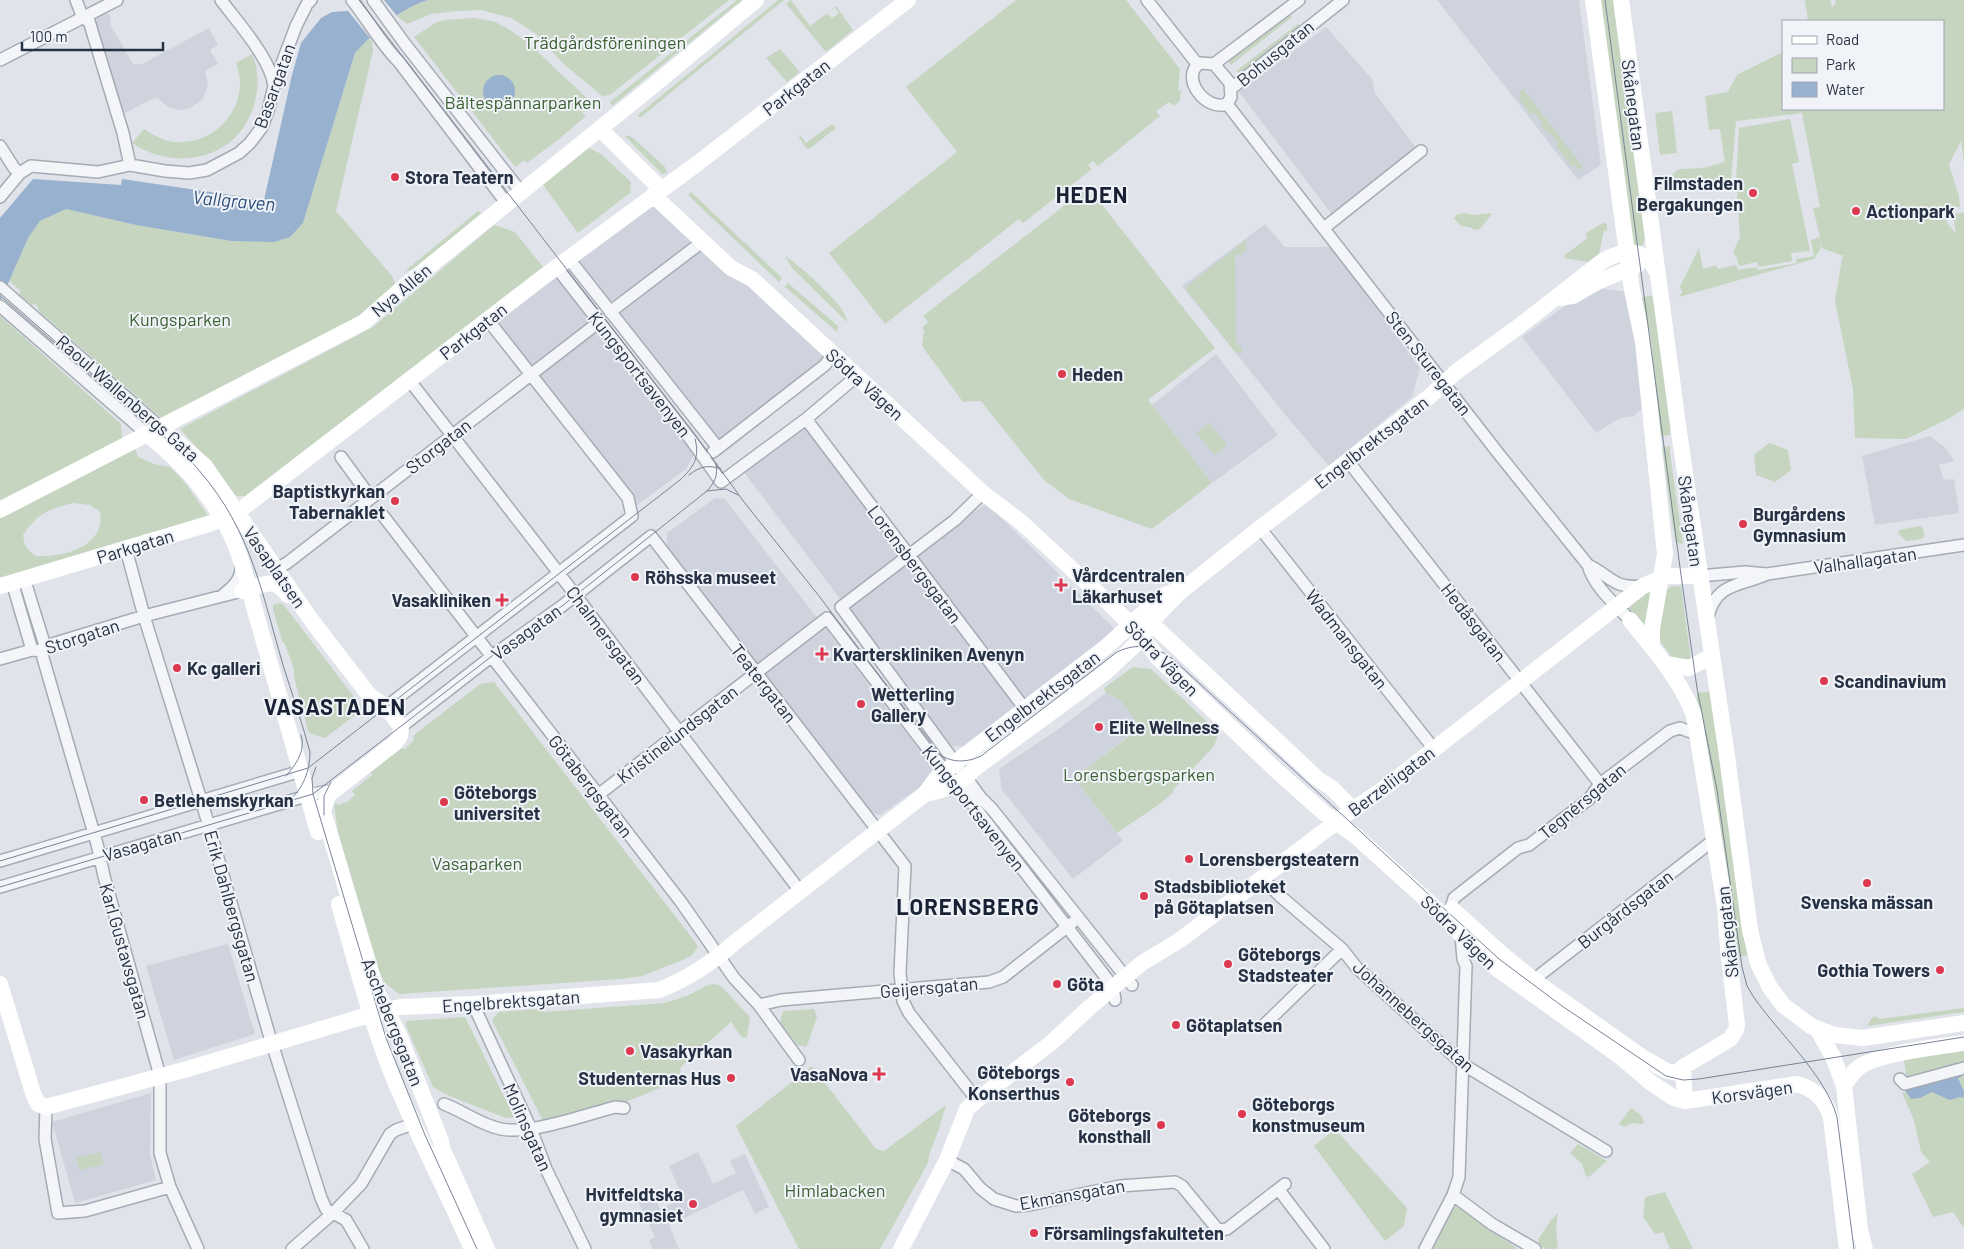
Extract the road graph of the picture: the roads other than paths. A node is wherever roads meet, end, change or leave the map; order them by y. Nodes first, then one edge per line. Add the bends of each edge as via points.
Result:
1 (76, 0) edge
2 (117, 0) edge
3 (222, 0) edge
4 (311, 0) edge
5 (372, 0) edge
6 (756, 0) edge
7 (908, 0) edge
8 (1147, 0) edge
9 (1343, 0) edge
10 (1592, 0) edge
11 (1621, 0) edge
12 (1295, 1) edge
13 (354, 2) edge
14 (83, 18) junction
15 (288, 47) junction
16 (258, 52) junction
17 (0, 60) edge
18 (1214, 64) junction
19 (1198, 65) junction
20 (274, 86) junction
21 (1232, 88) junction
22 (1227, 104) junction
23 (600, 129) junction
24 (0, 146) edge
25 (1421, 151) dead end
26 (130, 165) junction
27 (20, 173) junction
28 (521, 192) junction
29 (657, 192) junction
30 (0, 197) edge
31 (507, 204) junction
32 (1324, 228) junction
33 (1653, 240) junction
34 (702, 242) junction
35 (1626, 252) junction
36 (1647, 257) junction
37 (563, 263) junction
38 (1629, 270) junction
39 (1657, 271) junction
40 (2, 298) edge
41 (1554, 299) junction
42 (610, 312) junction
43 (488, 320) junction
44 (599, 322) junction
45 (833, 354) junction
46 (531, 374) junction
47 (857, 376) junction
48 (410, 380) junction
49 (1445, 383) junction
50 (806, 419) junction
51 (154, 430) junction
52 (453, 435) junction
53 (718, 448) junction
54 (341, 457) dead end
55 (704, 459) junction
56 (1348, 461) junction
57 (983, 493) junction
58 (371, 498) junction
59 (0, 510) edge
60 (382, 513) dead end
61 (230, 516) junction
62 (1260, 528) junction
63 (651, 536) joint
64 (1964, 545) edge
65 (126, 549) junction
66 (909, 556) junction
67 (1588, 565) junction
68 (242, 566) junction
69 (276, 569) junction
70 (559, 573) junction
71 (1767, 574) junction
72 (1681, 575) junction
73 (1700, 576) junction
74 (1660, 577) junction
75 (12, 582) edge
76 (1643, 586) junction
77 (245, 590) junction
78 (222, 596) junction
79 (575, 596) junction
80 (1703, 599) junction
81 (1617, 606) junction
82 (144, 616) junction
83 (827, 618) joint
84 (1630, 620) joint
85 (312, 621) junction
86 (1707, 624) junction
87 (1141, 628) junction
88 (477, 636) junction
89 (1652, 647) junction
90 (39, 649) junction
91 (492, 656) junction
92 (1712, 656) junction
93 (1158, 658) junction
94 (0, 659) edge
95 (1666, 664) junction
96 (1106, 672) junction
97 (757, 673) junction
98 (1520, 682) junction
99 (386, 707) junction
100 (1025, 709) junction
101 (401, 727) junction
102 (679, 732) junction
103 (1699, 735) junction
104 (1434, 749) junction
105 (301, 770) junction
106 (956, 774) junction
107 (1600, 784) junction
108 (333, 790) junction
109 (598, 795) junction
110 (310, 796) junction
111 (202, 801) junction
112 (1353, 810) junction
113 (1337, 822) junction
114 (209, 825) junction
115 (879, 829) junction
116 (93, 832) junction
117 (1715, 839) junction
118 (98, 857) junction
119 (0, 861) edge
120 (1262, 878) junction
121 (0, 887) edge
122 (800, 891) junction
123 (1451, 908) joint
124 (1079, 918) junction
125 (1066, 927) junction
126 (1461, 935) junction
127 (1342, 949) junction
128 (1482, 955) junction
129 (719, 957) junction
130 (1466, 966) junction
131 (1536, 982) junction
132 (0, 984) edge
133 (1121, 988) junction
134 (901, 989) junction
135 (473, 1004) junction
136 (759, 1005) junction
137 (378, 1012) junction
138 (1964, 1023) edge
139 (1263, 1026) dead end
140 (1812, 1027) junction
141 (272, 1043) junction
142 (1964, 1043) edge
143 (799, 1060) dead end
144 (1464, 1064) junction
145 (1964, 1068) edge
146 (1683, 1074) junction
147 (160, 1076) junction
148 (1900, 1079) dead end
149 (1844, 1086) junction
150 (977, 1100) junction
151 (1685, 1101) junction
152 (444, 1104) dead end
153 (46, 1107) junction
154 (624, 1108) dead end
155 (1839, 1120) junction
156 (413, 1124) junction
157 (531, 1129) junction
158 (1606, 1151) dead end
159 (947, 1160) junction
160 (170, 1187) junction
161 (1453, 1195) junction
162 (1849, 1200) junction
163 (333, 1213) junction
164 (198, 1249) edge
165 (292, 1249) edge
166 (363, 1249) edge
167 (472, 1249) edge
168 (487, 1249) edge
169 (585, 1249) edge
170 (901, 1249) edge
171 (1324, 1249) edge
172 (1425, 1249) edge
173 (1534, 1249) edge
174 (1847, 1249) edge
175 (1865, 1249) edge

1 - 14 street
2 - 14 street
3 - 16 street
4 - 15 street, Basargatan via 300,15
5 - 28 street
6 - 23 street, Nya Allén
7 - 29 street, Parkgatan
8 - 19 street
9 - 21 street, Bohusgatan
10 - 35 street, Skånegatan
11 - 33 street, Skånegatan
12 - 18 street, Bohusgatan
13 - 31 street
14 - 17 street
14 - 26 street via 89,21
15 - 16 street via 270,55
15 - 20 street, Basargatan
16 - 20 street via 270,69
18 - 19 street
18 - 21 street
19 - 22 street via 1193,80 1197,91 1212,104
20 - 26 street, Basargatan via 262,127 239,153 218,166 189,173
21 - 22 street
22 - 32 street, Sten Sturegatan
23 - 28 street, Nya Allén
23 - 29 street, Södra Vägen
24 - 27 street
25 - 32 street
26 - 27 street, Basargatan via 98,172 32,166
27 - 30 street
28 - 31 street, Nya Allén
29 - 34 street, Södra Vägen
29 - 37 street, Parkgatan
31 - 51 street, Nya Allén via 364,322
32 - 49 street, Sten Sturegatan
33 - 36 street
33 - 39 street, Skånegatan
34 - 42 street
34 - 45 street, Södra Vägen via 731,268 752,279
35 - 36 street
35 - 38 street, Skånegatan
35 - 41 street, Engelbrektsgatan via 1604,260
36 - 38 street, Engelbrektsgatan
36 - 39 street
37 - 42 street, Kungsportsavenyen
37 - 43 street, Parkgatan
37 - 44 street, Kungsportsavenyen
38 - 41 street, Engelbrektsgatan via 1595,283 1573,296
38 - 74 street, Skånegatan via 1643,342 1665,554
39 - 73 street, Skånegatan
40 - 51 street, Raoul Wallenbergs Gata
41 - 49 street, Engelbrektsgatan
42 - 53 street, Kungsportsavenyen
43 - 46 street
43 - 48 street, Parkgatan
44 - 46 street, Storgatan
44 - 55 street, Kungsportsavenyen
45 - 47 street, Södra Vägen
45 - 53 street via 825,365
46 - 52 street, Storgatan
46 - 70 street, Vasagatan via 628,498 632,516
47 - 50 street
47 - 57 street, Södra Vägen
48 - 52 street, Chalmersgatan
48 - 61 street, Parkgatan
49 - 56 street, Engelbrektsgatan
49 - 67 street, Sten Sturegatan
50 - 55 street, Kungsportsavenyen via 721,482
50 - 66 street, Lorensbergsgatan
51 - 59 street, Nya Allén
51 - 61 street, Raoul Wallenbergs Gata
52 - 58 street, Storgatan
52 - 70 street, Chalmersgatan
53 - 55 street
54 - 58 street
56 - 62 street, Engelbrektsgatan
56 - 98 street, Hedåsgatan
57 - 66 street
57 - 87 street, Södra Vägen via 1021,522
58 - 69 street, Storgatan
60 - 88 street, Götabergsgatan
61 - 65 street, Parkgatan
61 - 68 street, Vasaplatsen
61 - 69 street, Vasaplatsen
62 - 87 street, Engelbrektsgatan via 1188,586 1162,596
62 - 104 street, Wadmansgatan
63 - 79 street, Vasagatan
63 - 97 street, Teatergatan
64 - 71 street, Valhallagatan
65 - 75 street, Parkgatan
65 - 82 street, Erik Dahlbergsgatan
66 - 100 street, Lorensbergsgatan
66 - 106 street, Kungsportsavenyen via 841,607
67 - 76 street via 1619,585
67 - 81 street, Sten Sturegatan via 1591,575
68 - 77 street, Vasaplatsen
68 - 78 street via 241,576
69 - 85 street, Vasaplatsen
70 - 79 street, Chalmersgatan
70 - 88 street, Vasagatan
71 - 73 street, Valhallagatan via 1745,572
71 - 86 street, Valhallagatan via 1722,591 1714,599
72 - 73 street
72 - 74 street
72 - 80 street via 1694,584
73 - 80 street, Skånegatan
74 - 76 street, Berzeliigatan
74 - 89 street, Skånegatan
75 - 90 street, Karl Gustavsgatan
76 - 81 street, Berzeliigatan
77 - 78 street, Storgatan
77 - 85 street, Vasaplatsen via 278,584
77 - 105 street, Vasaplatsen
78 - 82 street, Storgatan
79 - 91 street, Vasagatan
79 - 102 street, Chalmersgatan
80 - 86 street, Skånegatan
81 - 84 street, Sten Sturegatan
81 - 98 street, Berzeliigatan
82 - 90 street, Storgatan
82 - 111 street, Erik Dahlbergsgatan
83 - 97 street, Kristinelundsgatan
83 - 106 street, Kungsportsavenyen
84 - 89 street, Skånegatan
85 - 99 street, Vasaplatsen via 369,695
86 - 92 street, Skånegatan
87 - 93 street, Södra Vägen
87 - 96 street, Engelbrektsgatan
87 - 100 street, Engelbrektsgatan via 1106,647
87 - 112 street, Södra Vägen via 1332,788
88 - 91 street, Götabergsgatan
88 - 99 street, Vasagatan
89 - 95 street, Skånegatan
90 - 94 street, Storgatan
90 - 116 street, Karl Gustavsgatan
91 - 101 street, Vasagatan
91 - 109 street, Götabergsgatan
92 - 95 street via 1689,668
92 - 140 street, Skånegatan via 1754,949 1771,988 1783,1005
93 - 96 street, Engelbrektsgatan via 1147,656 1131,660
93 - 113 street, Södra Vägen via 1278,772
95 - 103 street, Skånegatan via 1691,707
96 - 106 street, Engelbrektsgatan via 974,769
97 - 102 street, Kristinelundsgatan
97 - 115 street, Teatergatan
98 - 104 street, Berzeliigatan
98 - 107 street, Hedåsgatan
99 - 101 street, Vasaplatsen
100 - 106 street, Engelbrektsgatan
101 - 108 street via 395,743
102 - 109 street, Kristinelundsgatan
102 - 122 street, Chalmersgatan
103 - 107 street, Tegnérsgatan via 1685,729 1674,729
103 - 117 street, Skånegatan
104 - 112 street, Berzeliigatan
105 - 110 street, Vasaplatsen
105 - 111 street, Vasagatan
106 - 115 street, Engelbrektsgatan via 943,790 925,794
106 - 124 street, Kungsportsavenyen via 992,809
106 - 125 street, Kungsportsavenyen via 964,793
107 - 123 street, Tegnérsgatan via 1589,799 1454,898
108 - 110 street
108 - 137 street, Aschebergsgatan via 323,811 377,992
109 - 129 street, Götabergsgatan
110 - 114 street, Vasagatan
110 - 137 street, Aschebergsgatan
111 - 114 street, Erik Dahlbergsgatan
111 - 116 street, Vasagatan
112 - 113 street, Berzeliigatan
113 - 120 street, Berzeliigatan
113 - 126 street, Södra Vägen via 1454,925
114 - 118 street, Vasagatan
114 - 141 street, Erik Dahlbergsgatan
115 - 122 street, Engelbrektsgatan
115 - 134 street, Teatergatan via 906,866
116 - 118 street, Karl Gustavsgatan
116 - 119 street, Vasagatan
117 - 131 street, Burgårdsgatan via 1542,974
117 - 146 street, Skånegatan via 1736,1006 1736,1030 1727,1042 1686,1064
118 - 121 street, Vasagatan
118 - 147 street, Karl Gustavsgatan
120 - 127 street, Johannebergsgatan
120 - 133 street, Berzeliigatan via 1180,940 1150,971
122 - 129 street, Engelbrektsgatan
123 - 131 street, Södra Vägen
124 - 125 street, Geijersgatan
124 - 133 street, Kungsportsavenyen
125 - 133 street, Kungsportsavenyen
125 - 134 street, Geijersgatan via 1003,977 989,982
126 - 128 street, Södra Vägen
126 - 130 street
127 - 139 street
127 - 144 street, Johannebergsgatan via 1357,968
128 - 130 street via 1473,956
128 - 151 street, Södra Vägen via 1659,1088
129 - 135 street, Engelbrektsgatan via 677,983 659,990
129 - 136 street, Götabergsgatan
130 - 144 street
131 - 146 street, Södra Vägen via 1646,1059 1667,1071
132 - 153 street via 33,1093 38,1104
133 - 150 street, Berzeliigatan via 1096,1015 1051,1042
134 - 136 street, Geijersgatan via 781,1000
134 - 150 street via 909,1013
135 - 137 street, Engelbrektsgatan via 400,1007
135 - 157 street, Molinsgatan
136 - 143 street, Götabergsgatan
137 - 141 street, Engelbrektsgatan
137 - 156 street, Aschebergsgatan via 392,1076
137 - 168 street, Aschebergsgatan via 398,1034 442,1148
138 - 140 street via 1863,1038 1843,1037
140 - 149 street, Korsvägen via 1833,1057
141 - 147 street, Engelbrektsgatan
141 - 163 street, Erik Dahlbergsgatan via 321,1198
142 - 149 street via 1900,1054 1865,1064
144 - 158 street, Johannebergsgatan
144 - 161 street via 1459,1176
145 - 148 street via 1905,1084
146 - 151 street, Korsvägen
147 - 153 street, Engelbrektsgatan
147 - 160 street, Karl Gustavsgatan via 160,1153
149 - 155 street, Korsvägen
150 - 159 street, Berzeliigatan via 967,1109
151 - 155 street, Korsvägen via 1796,1084 1812,1090
152 - 157 street via 499,1129
153 - 160 street via 45,1139 58,1213 85,1211
154 - 157 street via 615,1107
155 - 162 street, Korsvägen
156 - 163 street via 390,1134 362,1184
156 - 167 street, Aschebergsgatan
157 - 169 street, Molinsgatan via 546,1169
159 - 170 street, Berzeliigatan
159 - 171 street, Ekmansgatan via 964,1169 994,1199 1016,1206 1137,1184 1175,1182 1182,1186 1218,1230 1227,1229 1282,1187
160 - 164 street, Karl Gustavsgatan
161 - 172 street
161 - 173 street
162 - 174 street, Korsvägen
162 - 175 street, Korsvägen
163 - 165 street
163 - 166 street, Erik Dahlbergsgatan via 346,1220

